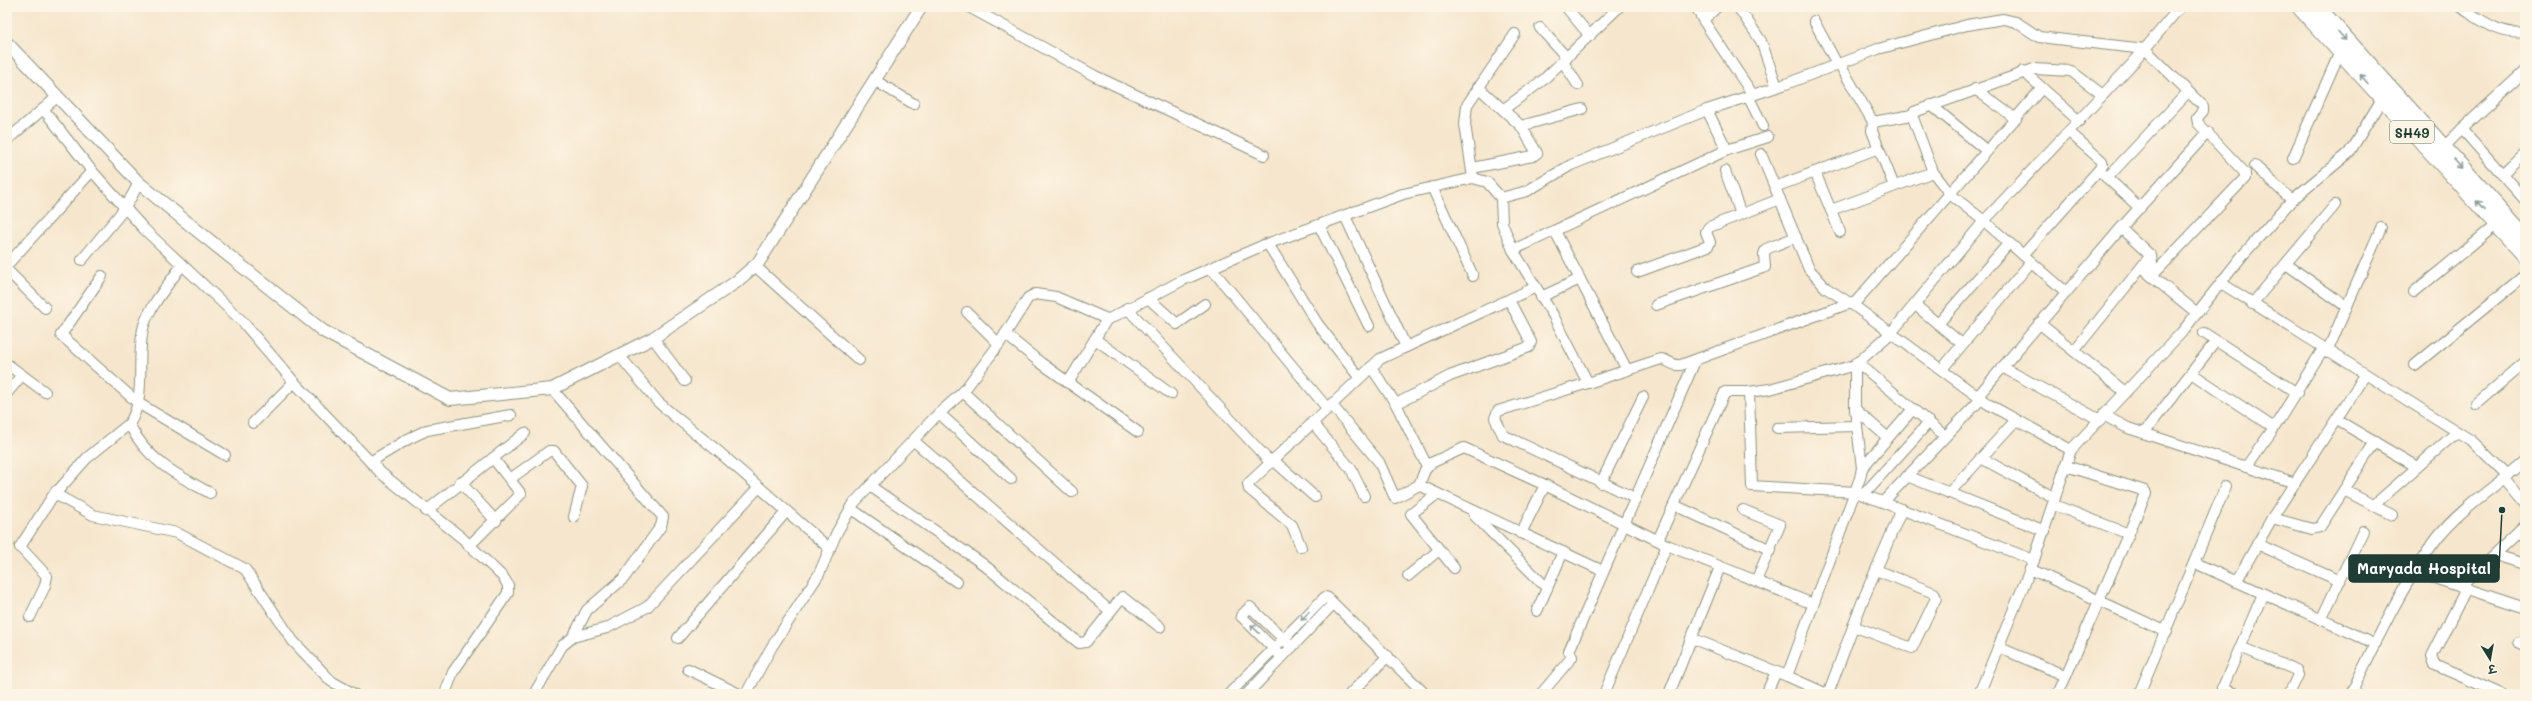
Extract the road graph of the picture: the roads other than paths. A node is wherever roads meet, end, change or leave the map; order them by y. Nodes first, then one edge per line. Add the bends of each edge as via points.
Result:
1 (921, 7) edge
2 (969, 7) edge
3 (1566, 7) edge
4 (1620, 7) edge
5 (1696, 7) edge
6 (1718, 7) edge
7 (1738, 7) edge
8 (2180, 7) edge
9 (2300, 7) edge
10 (2317, 7) edge
11 (2460, 7) edge
12 (1703, 20) junction
13 (1814, 22) dead end
14 (1540, 28) dead end
15 (2525, 32) edge
16 (1515, 34) dead end
17 (1590, 36) junction
18 (7, 42) edge
19 (2145, 49) junction
20 (2340, 52) junction
21 (1565, 60) junction
22 (1838, 64) junction
23 (2023, 71) junction
24 (2525, 71) edge
25 (874, 80) junction
26 (1578, 85) dead end
27 (1478, 86) junction
28 (1777, 87) junction
29 (2042, 88) junction
30 (1975, 89) junction
31 (2188, 92) junction
32 (2103, 95) junction
33 (1750, 96) junction
34 (57, 98) junction
35 (2382, 99) junction
36 (914, 104) dead end
37 (1931, 105) junction
38 (1504, 109) junction
39 (1582, 109) dead end
40 (44, 110) junction
41 (1707, 110) junction
42 (1912, 115) junction
43 (2016, 119) junction
44 (2079, 121) junction
45 (1873, 122) junction
46 (1521, 126) junction
47 (1764, 126) dead end
48 (2462, 129) junction
49 (2069, 132) junction
50 (2208, 132) junction
51 (1768, 137) dead end
52 (7, 140) edge
53 (2444, 147) junction
54 (1879, 148) junction
55 (1727, 150) junction
56 (1987, 151) junction
57 (2525, 152) edge
58 (1761, 154) dead end
59 (1264, 155) dead end
60 (2293, 158) dead end
61 (2255, 166) dead end
62 (2098, 170) junction
63 (92, 171) junction
64 (1725, 172) dead end
65 (1815, 172) junction
66 (1933, 172) junction
67 (1472, 173) junction
68 (2502, 174) junction
69 (2107, 178) junction
70 (139, 183) junction
71 (1894, 186) junction
72 (1432, 187) junction
73 (1775, 187) junction
74 (1950, 194) junction
75 (1501, 198) junction
76 (1780, 199) junction
77 (2292, 200) junction
78 (2525, 200) edge
79 (2335, 205) dead end
80 (124, 208) junction
81 (2140, 208) junction
82 (1831, 210) junction
83 (1741, 214) junction
84 (1345, 216) junction
85 (1984, 221) junction
86 (2497, 224) junction
87 (1319, 225) junction
88 (2121, 228) junction
89 (2381, 228) dead end
90 (1555, 231) junction
91 (1840, 232) dead end
92 (1796, 237) junction
93 (2525, 238) edge
94 (2009, 243) junction
95 (1268, 244) junction
96 (1513, 250) junction
97 (2023, 254) junction
98 (2525, 255) edge
99 (2151, 256) junction
100 (82, 260) dead end
101 (2031, 262) junction
102 (2286, 264) junction
103 (7, 265) edge
104 (182, 265) junction
105 (755, 266) junction
106 (1211, 268) junction
107 (7, 270) edge
108 (1637, 272) dead end
109 (2525, 275) edge
110 (102, 276) dead end
111 (1473, 276) dead end
112 (2152, 276) junction
113 (1580, 278) junction
114 (2221, 283) junction
115 (1536, 287) junction
116 (2066, 292) junction
117 (2414, 292) dead end
118 (1542, 297) junction
119 (1148, 298) junction
120 (1509, 300) junction
121 (1205, 304) dead end
122 (1851, 304) junction
123 (1914, 304) junction
124 (2252, 304) junction
125 (1656, 305) dead end
126 (2347, 307) junction
127 (45, 308) dead end
128 (1127, 308) junction
129 (967, 312) dead end
130 (2197, 313) junction
131 (1107, 319) junction
132 (2039, 323) junction
133 (1938, 324) junction
134 (1369, 326) dead end
135 (1891, 332) junction
136 (2204, 333) dead end
137 (1005, 334) junction
138 (653, 338) junction
139 (1095, 339) junction
140 (2216, 341) junction
141 (999, 344) junction
142 (1962, 344) junction
143 (1406, 347) junction
144 (2325, 350) junction
145 (2074, 351) junction
146 (619, 355) junction
147 (859, 360) dead end
148 (1695, 360) junction
149 (2525, 362) edge
150 (1856, 363) junction
151 (7, 364) edge
152 (2415, 365) dead end
153 (1371, 367) junction
154 (2002, 367) junction
155 (1942, 369) junction
156 (1627, 370) junction
157 (2191, 373) junction
158 (22, 375) junction
159 (2365, 375) junction
160 (1359, 377) junction
161 (686, 381) dead end
162 (294, 382) junction
163 (1068, 383) junction
164 (1588, 383) junction
165 (552, 389) junction
166 (45, 392) dead end
167 (963, 392) junction
168 (1749, 392) junction
169 (2125, 392) junction
170 (7, 393) edge
171 (2297, 393) junction
172 (1171, 394) dead end
173 (1643, 397) dead end
174 (1979, 397) junction
175 (138, 403) junction
176 (1396, 404) junction
177 (2476, 404) dead end
178 (1329, 406) junction
179 (1855, 408) junction
180 (1913, 409) junction
181 (939, 413) junction
182 (511, 415) dead end
183 (2101, 417) junction
184 (2016, 420) junction
185 (2336, 420) junction
186 (1312, 422) junction
187 (1929, 422) junction
188 (253, 423) dead end
189 (129, 424) junction
190 (1857, 426) junction
191 (1777, 428) dead end
192 (2274, 428) junction
193 (1138, 432) dead end
194 (2457, 432) junction
195 (525, 433) dead end
196 (2144, 433) junction
197 (1945, 436) junction
198 (1888, 438) junction
199 (914, 441) junction
200 (2375, 442) junction
201 (2071, 450) junction
202 (225, 455) dead end
203 (494, 458) junction
204 (1981, 458) junction
205 (1271, 460) junction
206 (2525, 460) edge
207 (370, 462) junction
208 (1427, 466) junction
209 (2066, 466) junction
210 (2246, 467) junction
211 (2417, 467) junction
212 (1862, 468) junction
213 (1907, 476) junction
214 (2506, 478) junction
215 (510, 479) junction
216 (1011, 479) dead end
217 (460, 482) junction
218 (1601, 483) junction
219 (2295, 483) junction
220 (1419, 485) junction
221 (1545, 485) junction
222 (870, 486) junction
223 (2226, 486) dead end
224 (759, 487) junction
225 (2344, 490) junction
226 (56, 491) junction
227 (1072, 492) dead end
228 (210, 493) dead end
229 (1860, 493) junction
230 (1949, 493) junction
231 (1437, 494) junction
232 (1364, 496) dead end
233 (1315, 498) dead end
234 (1635, 498) junction
235 (1883, 502) junction
236 (2054, 502) junction
237 (2525, 503) edge
238 (1674, 505) junction
239 (2374, 505) junction
240 (850, 508) junction
241 (1470, 510) junction
242 (1743, 510) dead end
243 (1902, 510) junction
244 (426, 511) junction
245 (786, 512) junction
246 (2392, 515) dead end
247 (574, 517) dead end
248 (2272, 518) junction
249 (496, 521) junction
250 (1624, 523) junction
251 (2525, 526) edge
252 (2045, 531) junction
253 (2363, 532) dead end
254 (1521, 533) junction
255 (2129, 534) junction
256 (1662, 543) junction
257 (2258, 544) junction
258 (469, 546) junction
259 (1301, 547) dead end
260 (830, 549) junction
261 (1439, 550) junction
262 (1771, 550) junction
263 (1563, 552) junction
264 (2495, 555) junction
265 (2195, 563) junction
266 (2525, 564) edge
267 (2032, 565) junction
268 (1720, 567) junction
269 (1454, 568) dead end
270 (1876, 570) junction
271 (1603, 571) junction
272 (2416, 572) junction
273 (1408, 576) dead end
274 (2340, 580) junction
275 (1756, 581) junction
276 (957, 582) dead end
277 (2236, 582) junction
278 (1547, 588) junction
279 (2463, 588) junction
280 (2263, 594) junction
281 (2098, 600) junction
282 (1333, 604) junction
283 (1813, 604) junction
284 (2525, 608) edge
285 (1109, 610) junction
286 (1538, 611) dead end
287 (30, 617) dead end
288 (2321, 620) junction
289 (1160, 626) dead end
290 (1853, 626) junction
291 (2167, 632) junction
292 (573, 638) junction
293 (678, 638) dead end
294 (1691, 638) junction
295 (1283, 639) junction
296 (2376, 644) junction
297 (1292, 647) junction
298 (1998, 647) junction
299 (2240, 647) junction
300 (1274, 648) junction
301 (1388, 656) junction
302 (1282, 657) junction
303 (688, 668) dead end
304 (1776, 672) junction
305 (1786, 676) junction
306 (2066, 676) junction
307 (2221, 691) edge
308 (354, 694) edge
309 (444, 694) edge
310 (534, 694) edge
311 (739, 694) edge
312 (746, 694) edge
313 (1229, 694) edge
314 (1247, 694) edge
315 (1350, 694) edge
316 (1425, 694) edge
317 (1541, 694) edge
318 (1604, 694) edge
319 (1669, 694) edge
320 (1766, 694) edge
321 (1827, 694) edge
322 (1979, 694) edge
323 (2058, 694) edge
324 (2139, 694) edge
325 (2236, 694) edge
326 (2289, 694) edge
327 (2351, 694) edge
328 (2501, 694) edge

1 - 25 street
2 - 59 street via 1095,76
3 - 17 street
4 - 17 street
5 - 12 street
6 - 12 street
7 - 28 street via 1761,40
8 - 19 street
9 - 20 main road, SH49
10 -> 53 main road, SH49
11 - 15 street via 2496,29 2511,33
12 - 33 street
13 - 22 street
14 - 21 street
16 - 27 street
17 - 21 street
18 - 34 street
19 - 22 street via 2039,37 2016,22 2003,19 1967,25 1878,48
19 - 31 street
19 - 32 street
35 -> 20 main road, SH49
20 - 60 street
21 - 26 street
21 - 38 street
22 - 28 street
22 - 45 street
23 - 29 street
23 - 30 street
23 - 32 street via 2071,71
24 - 48 street
25 - 36 street
25 - 105 street
27 - 38 street
27 - 67 street via 1467,104 1466,114
28 - 33 street
29 - 43 street
29 - 44 street
30 - 37 street
30 - 43 street
31 - 50 street via 2202,106 2203,111 2197,120
31 - 69 street
32 - 44 street
33 - 41 street
33 - 47 street
34 - 40 street
34 - 70 street
35 - 77 street via 2349,153
86 -> 35 main road, SH49
37 - 42 street
37 - 56 street
38 - 46 street
39 - 46 street
40 - 52 street
40 - 63 street
41 - 55 street
41 - 75 street via 1589,157 1527,191
42 - 45 street
42 - 66 street
43 - 56 street
44 - 49 street
45 - 54 street via 1872,131
46 - 67 street via 1537,150 1536,155
48 - 53 street
48 - 68 street
49 - 62 street via 2102,161 2103,165
49 - 85 street
50 - 81 street
50 - 112 street via 2245,173 2245,178
51 - 55 street
53 -> 93 main road, SH49
54 - 65 street
54 - 71 street
55 - 90 street
56 - 74 street
57 - 68 street
58 - 73 street
61 - 77 street
62 - 69 street
62 - 97 street
63 - 80 street
63 - 103 street
64 - 83 street
65 - 73 street
65 - 82 street
66 - 71 street
66 - 74 street
67 - 72 street
67 - 75 street via 1487,182
68 - 78 street
69 - 81 street
70 - 80 street
70 - 165 street via 323,331 450,398
71 - 82 street
72 - 84 street via 1403,194
72 - 111 street
73 - 76 street
74 - 85 street
74 - 122 street
75 - 96 street via 1502,223
76 - 83 street
76 - 92 street
77 - 114 street
79 - 102 street
80 - 100 street
80 - 104 street
81 - 88 street
82 - 91 street
83 - 108 street via 1707,229 1710,242 1708,246
84 - 87 street
84 - 143 street
85 - 94 street
85 - 123 street
86 - 98 main road, SH49
86 - 117 street
87 - 95 street
87 - 134 street
88 - 99 street
88 - 116 street
89 - 126 street
90 - 96 street
90 - 113 street
92 - 122 street via 1814,277
92 - 125 street via 1766,249 1765,267
94 - 97 street
94 - 133 street
95 - 106 street
95 - 160 street via 1317,323
96 - 115 street
97 - 101 street
99 - 112 street via 2152,263 2147,271
99 - 145 street
101 - 116 street
101 - 142 street
102 - 124 street
102 - 126 street
104 - 162 street via 242,321
104 - 175 street via 144,325
105 - 138 street via 736,282
105 - 147 street
106 - 119 street
106 - 178 street
107 - 127 street
109 - 152 street
110 - 175 street via 61,335
112 - 130 street
113 - 118 street
113 - 156 street
114 - 124 street
114 - 130 street
115 - 118 street
115 - 120 street
116 - 132 street
118 - 164 street
119 - 121 street via 1176,324
119 - 128 street
120 - 143 street
120 - 176 street via 1532,342 1529,347 1450,376
122 - 135 street
122 - 148 street
123 - 133 street
123 - 135 street
124 - 144 street
126 - 144 street
128 - 131 street
128 - 205 street
129 - 141 street
130 - 169 street
131 - 137 street via 1056,297 1035,294 1028,298
131 - 139 street
132 - 145 street
132 - 154 street
133 - 142 street
135 - 150 street
135 - 155 street
136 - 140 street
137 - 141 street
137 - 163 street
138 - 146 street
138 - 161 street
139 - 163 street
139 - 172 street
140 - 157 street
140 - 171 street
141 - 167 street
142 - 155 street
143 - 153 street via 1380,359
144 - 159 street
144 - 171 street
145 - 169 street
146 - 165 street
146 - 224 street via 658,402
148 - 156 street via 1678,366 1661,359
148 - 234 street
149 - 177 street
150 - 168 street via 1792,384
150 - 179 street
150 - 180 street
151 - 158 street
153 - 160 street
153 - 176 street
154 - 174 street
154 - 183 street
155 - 174 street
156 - 164 street
157 - 192 street
157 - 196 street
158 - 166 street
158 - 170 street
159 - 185 street
159 - 194 street
160 - 178 street
162 - 188 street
162 - 207 street
163 - 193 street
164 - 218 street via 1498,411 1495,418 1504,435
165 - 292 street via 663,517 661,526 624,578 587,610
167 - 181 street
167 - 227 street
168 - 229 street via 1752,486
168 - 238 street via 1725,392
169 - 183 street
171 - 192 street
173 - 218 street
174 - 184 street
174 - 197 street
175 - 189 street
175 - 202 street
176 - 208 street
178 - 186 street
178 - 220 street via 1378,462 1395,498
179 - 190 street
179 - 198 street
180 - 187 street
180 - 198 street
181 - 199 street
181 - 216 street
182 - 207 street via 427,430
183 - 196 street
183 - 201 street
184 - 201 street
184 - 204 street
185 - 200 street
185 - 219 street
186 - 205 street
186 - 232 street via 1351,469
187 - 197 street
187 - 229 street
189 - 226 street via 87,458
189 - 228 street via 145,450 159,463
190 - 191 street
190 - 212 street
192 - 210 street
194 - 211 street
194 - 214 street via 2477,445
195 - 203 street
196 - 210 street
197 - 213 street
198 - 212 street
199 - 222 street
199 - 285 street
200 - 211 street
200 - 225 street
201 - 209 street
203 - 215 street
203 - 217 street
204 - 230 street
204 - 236 street
205 - 233 street
205 - 259 street via 1248,484 1248,489 1292,525
206 - 214 street
207 - 244 street
208 - 220 street
208 - 221 street via 1464,448
209 - 236 street
209 - 255 street via 2145,491 2146,496
210 - 219 street
211 - 239 street
212 - 229 street
213 - 230 street
213 - 235 street
214 - 237 street
214 - 272 street via 2477,500 2439,537
215 - 247 street via 549,451 554,451 582,486
215 - 249 street via 520,491 520,497
217 - 244 street
217 - 249 street
218 - 234 street
219 - 248 street
220 - 231 street
221 - 250 street
221 - 254 street
222 - 240 street
222 - 285 street via 983,564 1079,643 1086,642
223 - 265 street
224 - 245 street
224 - 292 street via 648,608 607,628
225 - 239 street
225 - 248 street via 2316,529
226 - 287 street via 20,547 46,576 45,586
226 - 308 street via 57,497 93,516 177,533 244,569 293,641 331,681
229 - 235 street
229 - 283 street
230 - 252 street
231 - 241 street
231 - 261 street via 1411,514
234 - 250 street
235 - 243 street
236 - 252 street
236 - 255 street
238 - 256 street
238 - 262 street
239 - 246 street
240 - 260 street
240 - 276 street
241 - 254 street
241 - 278 street
242 - 262 street via 1780,525
243 - 267 street
243 - 270 street
244 - 258 street
245 - 260 street
245 - 293 street
248 - 257 street
249 - 258 street
250 - 256 street
250 - 271 street
251 - 264 street
252 - 267 street
253 - 274 street
254 - 263 street
255 - 281 street
256 - 268 street
256 - 318 street
257 - 274 street
257 - 277 street
258 - 309 street via 503,577 508,585 508,593 453,672
260 - 312 street via 819,574 771,648
261 - 269 street
261 - 273 street
262 - 275 street
263 - 271 street
263 - 278 street
264 - 266 street
264 - 279 street
265 - 277 street
265 - 291 street
267 - 281 street
267 - 298 street
268 - 275 street
268 - 294 street
270 - 290 street
270 - 290 street via 1934,593 1936,598 1912,648
271 - 317 street via 1569,651 1572,657
272 - 279 street
272 - 296 street
274 - 288 street
275 - 283 street
277 - 280 street
278 - 286 street
279 - 284 street
279 - 328 street via 2432,661
280 - 288 street
280 - 299 street
281 - 291 street
281 - 306 street
282 -> 295 street via 1328,598 1322,598
282 - 297 street
282 - 301 street
283 - 305 street
285 - 289 street via 1122,597
288 - 296 street
290 - 321 street
291 - 324 street
292 - 310 street via 562,646
294 - 304 street
294 - 319 street
295 - 297 street
295 - 300 street
300 -> 295 street via 1241,616 1250,607
296 - 327 street
297 - 302 street
298 - 306 street
298 - 322 street
299 - 307 street
299 - 326 street via 2296,670 2298,676
300 - 302 street
300 - 313 street
301 - 315 street
301 - 316 street
302 - 314 street
303 - 311 street
304 - 305 street
304 - 320 street
305 - 321 street
306 - 323 street
307 - 325 street

